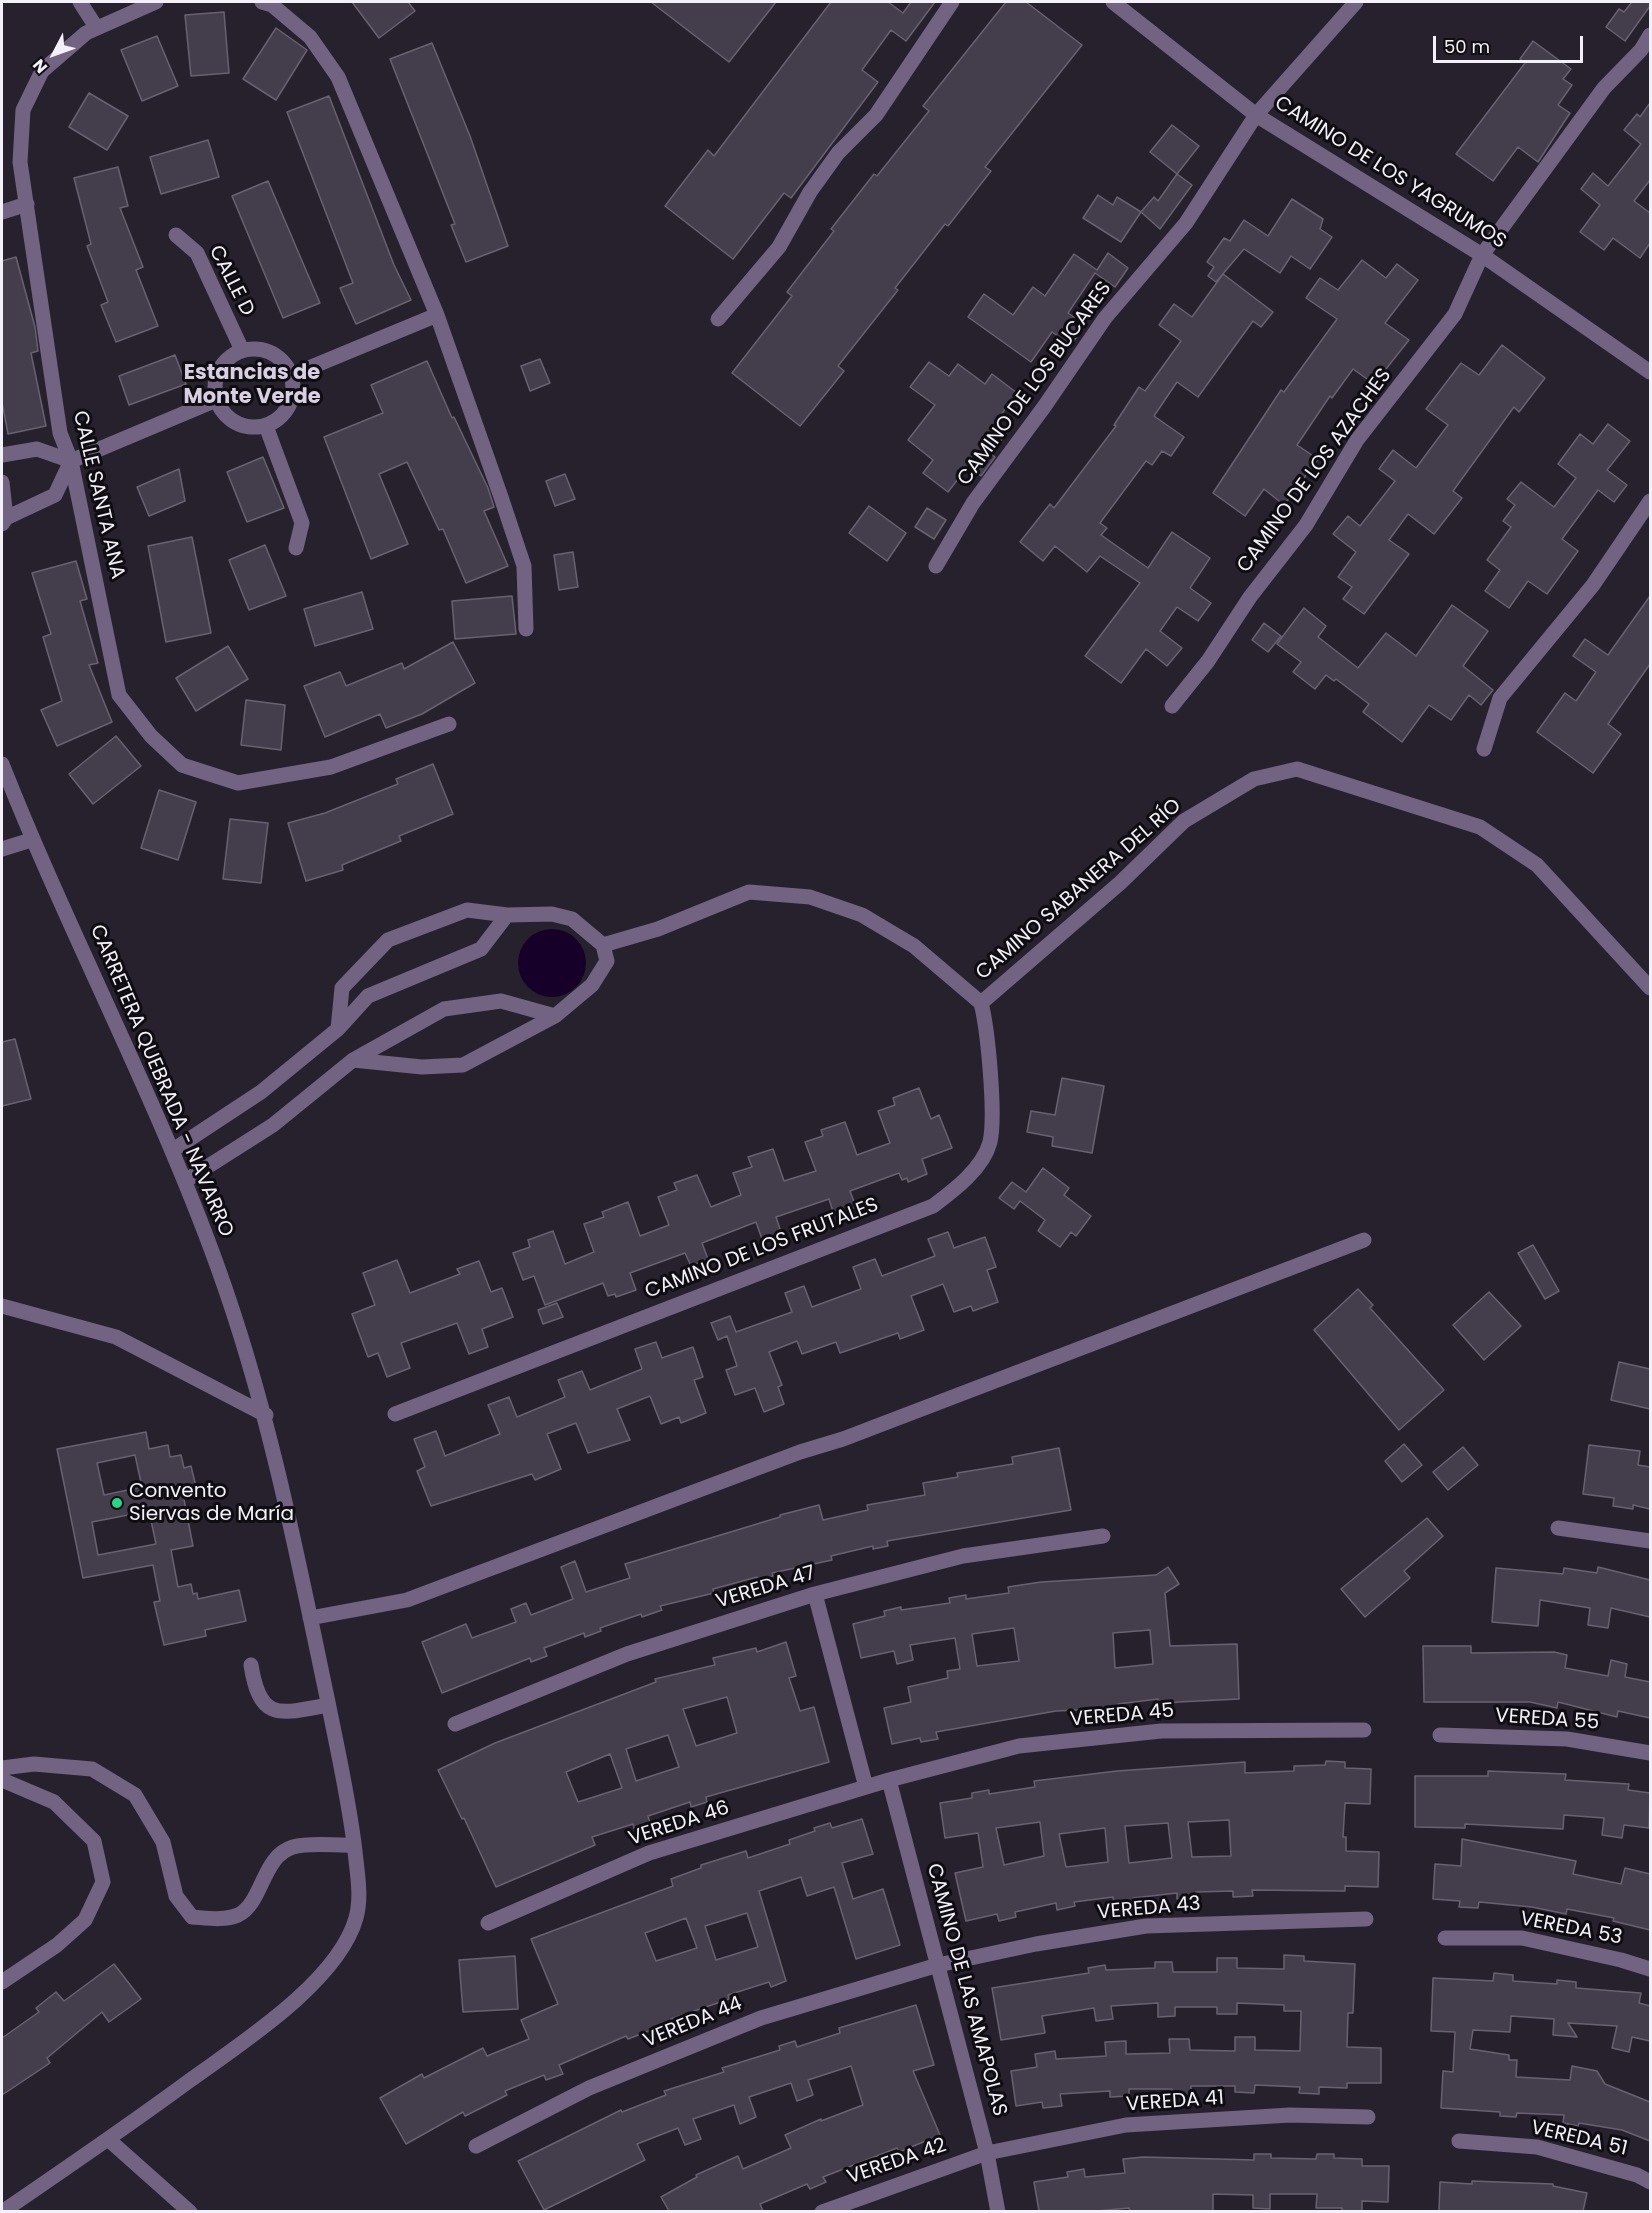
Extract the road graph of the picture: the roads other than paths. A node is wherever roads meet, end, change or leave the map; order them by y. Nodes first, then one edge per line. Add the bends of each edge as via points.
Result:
1 (80, 2) edge
2 (156, 2) edge
3 (262, 2) edge
4 (952, 2) edge
5 (1113, 2) edge
6 (1356, 2) edge
7 (96, 27) junction
8 (1650, 35) edge
9 (1256, 114) junction
10 (27, 204) junction
11 (2, 212) edge
12 (176, 235) dead end
13 (1482, 255) junction
14 (437, 315) junction
15 (718, 319) dead end
16 (242, 350) junction
17 (1650, 372) edge
18 (292, 375) junction
19 (216, 400) junction
20 (266, 426) junction
21 (2, 455) edge
22 (71, 461) junction
23 (2, 482) edge
24 (1650, 501) edge
25 (4, 521) edge
26 (296, 548) dead end
27 (936, 566) dead end
28 (526, 630) dead end
29 (1172, 706) dead end
30 (450, 724) dead end
31 (1484, 749) dead end
32 (2, 764) edge
33 (31, 840) junction
34 (2, 849) edge
35 (507, 915) junction
36 (603, 945) junction
37 (1650, 988) edge
38 (981, 1003) junction
39 (555, 1016) junction
40 (338, 1029) junction
41 (353, 1060) junction
42 (173, 1150) junction
43 (185, 1181) junction
44 (1364, 1240) dead end
45 (2, 1306) edge
46 (395, 1414) dead end
47 (266, 1415) junction
48 (1558, 1528) dead end
49 (1103, 1536) dead end
50 (1650, 1540) edge
51 (815, 1594) junction
52 (310, 1618) junction
53 (250, 1665) dead end
54 (328, 1705) junction
55 (455, 1724) dead end
56 (1364, 1730) dead end
57 (1440, 1735) dead end
58 (1650, 1753) edge
59 (2, 1768) edge
60 (2, 1780) edge
61 (889, 1780) junction
62 (866, 1787) junction
63 (354, 1845) junction
64 (1366, 1919) dead end
65 (488, 1923) dead end
66 (1446, 1938) dead end
67 (938, 1965) junction
68 (1650, 1969) edge
69 (2, 1982) edge
70 (1368, 2117) dead end
71 (109, 2140) junction
72 (1459, 2141) dead end
73 (476, 2146) dead end
74 (987, 2153) junction
75 (1650, 2182) edge
76 (2, 2211) edge
77 (190, 2211) edge
78 (822, 2211) edge
79 (998, 2211) edge

1 - 7 street
2 - 7 street, CALLE SANTA ANA
3 - 14 street via 272,5 310,37 338,77
4 - 15 street via 876,115 838,153 778,247
5 - 9 street, CAMINO DE LOS YAGRUMOS
6 - 9 street, CAMINO DE LOS BUCARES
7 - 10 street, CALLE SANTA ANA via 42,71 23,110 21,162
8 - 13 street via 1641,50 1604,88
9 - 13 street, CAMINO DE LOS YAGRUMOS
9 - 27 street, CAMINO DE LOS BUCARES via 1186,223 1105,318 973,503
10 - 11 street
10 - 22 street, CALLE SANTA ANA via 60,433
12 - 16 street, CALLE D via 197,253
13 - 17 street, CAMINO DE LOS YAGRUMOS
13 - 29 street, CAMINO DE LOS AZACHES via 1455,315 1357,440 1306,525
14 - 18 street
14 - 28 street via 524,566
16 - 18 street via 272,352
16 - 19 street via 228,357 219,369 214,384
18 - 20 street via 294,391 290,406
19 - 20 street via 236,423 251,428
19 - 22 street
20 - 26 street via 302,523
21 - 22 street via 38,449
22 - 25 street via 55,495
22 - 30 street, CALLE SANTA ANA via 119,695 151,736 182,765 238,783 247,782 331,767
23 - 25 street
24 - 31 street via 1593,585 1500,698
32 - 33 street, CARRETERA QUEBRADA - NAVARRO
33 - 34 street
33 - 42 street, CARRETERA QUEBRADA - NAVARRO
35 - 36 street via 552,914 572,919
35 - 40 street via 481,949 368,996
35 - 40 street via 467,910 388,940 342,988
36 - 38 street, CAMINO SABANERA DEL RÍO via 658,929 749,892 810,897 862,915 914,945
36 - 39 street via 607,961 592,985
37 - 38 street, CAMINO SABANERA DEL RÍO via 1537,865 1480,827 1296,769 1254,778 1184,821 1120,883
38 - 46 street, CAMINO DE LOS FRUTALES via 991,1116 989,1143 967,1180 933,1206
39 - 41 street via 463,1065 422,1067
39 - 41 street via 501,1001 444,1009
40 - 42 street via 261,1092
41 - 43 street via 273,1125
42 - 43 street, CARRETERA QUEBRADA - NAVARRO
43 - 47 street, CARRETERA QUEBRADA - NAVARRO via 219,1270
44 - 52 street via 407,1600
45 - 47 street via 116,1337
47 - 52 street, CARRETERA QUEBRADA - NAVARRO
48 - 50 street
49 - 51 street, VEREDA 47 via 963,1556
51 - 55 street, VEREDA 47 via 627,1654
51 - 62 street
52 - 54 street, CARRETERA QUEBRADA - NAVARRO
53 - 54 street via 256,1694 263,1705 289,1711
54 - 63 street, CARRETERA QUEBRADA - NAVARRO via 350,1802
56 - 61 street, VEREDA 45 via 1161,1731 1054,1742 1019,1746
57 - 58 street, VEREDA 55 via 1567,1739
59 - 63 street via 34,1764 92,1769 135,1795 163,1842 176,1896 192,1917 218,1919 240,1914 255,1896 272,1862 292,1847
60 - 69 street via 54,1802 94,1841 103,1882 85,1920 57,1945
61 - 62 street, VEREDA 46
61 - 67 street, CAMINO DE LAS AMAPOLAS
62 - 65 street, VEREDA 46 via 649,1853
63 - 71 street, CARRETERA QUEBRADA - NAVARRO via 359,1881 356,1918 341,1947 314,1983 279,2016
64 - 67 street, VEREDA 43 via 1146,1926
66 - 68 street, VEREDA 53 via 1522,1938
67 - 73 street, VEREDA 44 via 761,2018 589,2088
67 - 74 street, CAMINO DE LAS AMAPOLAS
70 - 74 street, VEREDA 41 via 1290,2115 1126,2125
71 - 76 street, CARRETERA QUEBRADA - NAVARRO
71 - 77 street
72 - 75 street, VEREDA 51 via 1536,2147
74 - 78 street, VEREDA 42
74 - 79 street, CAMINO DE LAS AMAPOLAS

